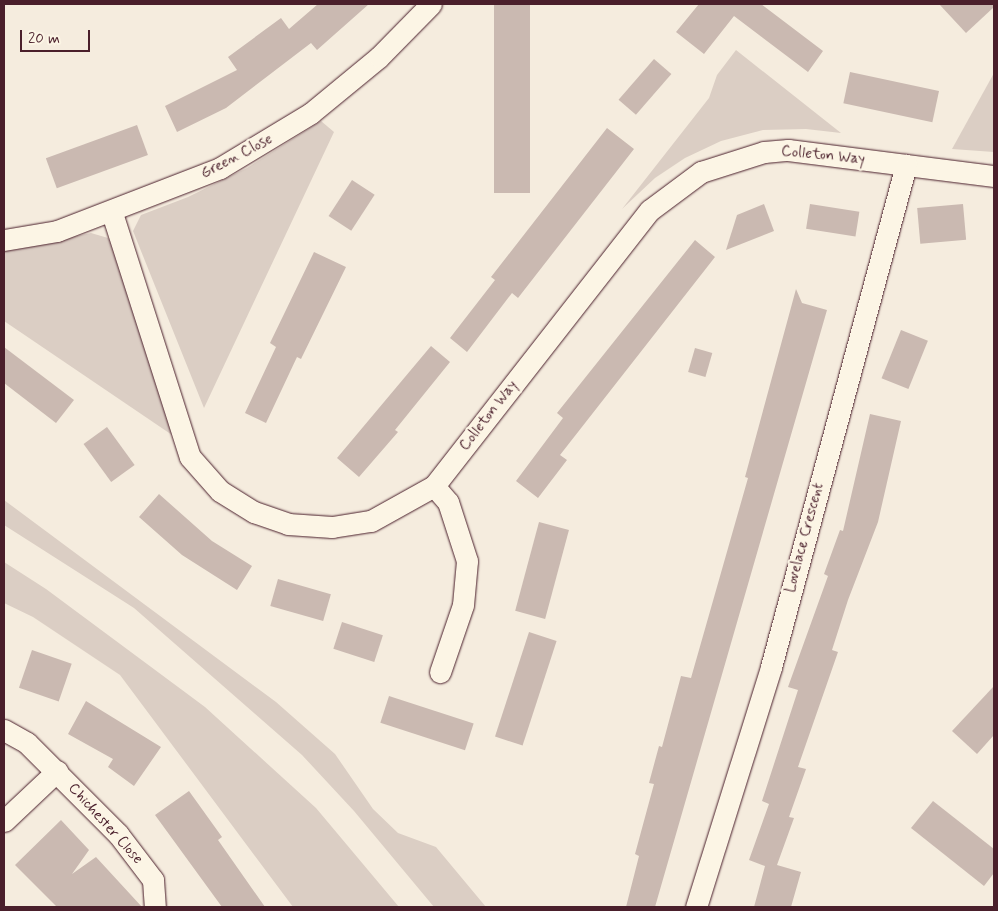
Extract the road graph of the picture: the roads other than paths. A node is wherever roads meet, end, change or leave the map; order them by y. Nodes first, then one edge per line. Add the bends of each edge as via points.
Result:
1 (431, 4) edge
2 (906, 165) junction
3 (994, 176) edge
4 (112, 213) junction
5 (4, 240) edge
6 (434, 486) junction
7 (440, 672) dead end
8 (4, 730) edge
9 (57, 771) junction
10 (4, 821) edge
11 (155, 907) edge
12 (696, 907) edge

1 - 4 street, Green Close via 379,57 312,113 220,168
2 - 3 street, Colleton Way
2 - 6 street, Colleton Way via 788,150 764,152 700,172 650,210
2 - 12 street, Lovelace Crescent via 771,667
4 - 5 street, Green Close via 57,231
4 - 6 street, Colleton Way via 190,457 220,491 254,512 288,524 332,527 371,520
6 - 7 street via 448,502 467,561 463,605
8 - 9 street, Chichester Close via 27,743
9 - 10 street, Chichester Close
9 - 11 street, Chichester Close via 118,834 153,880

